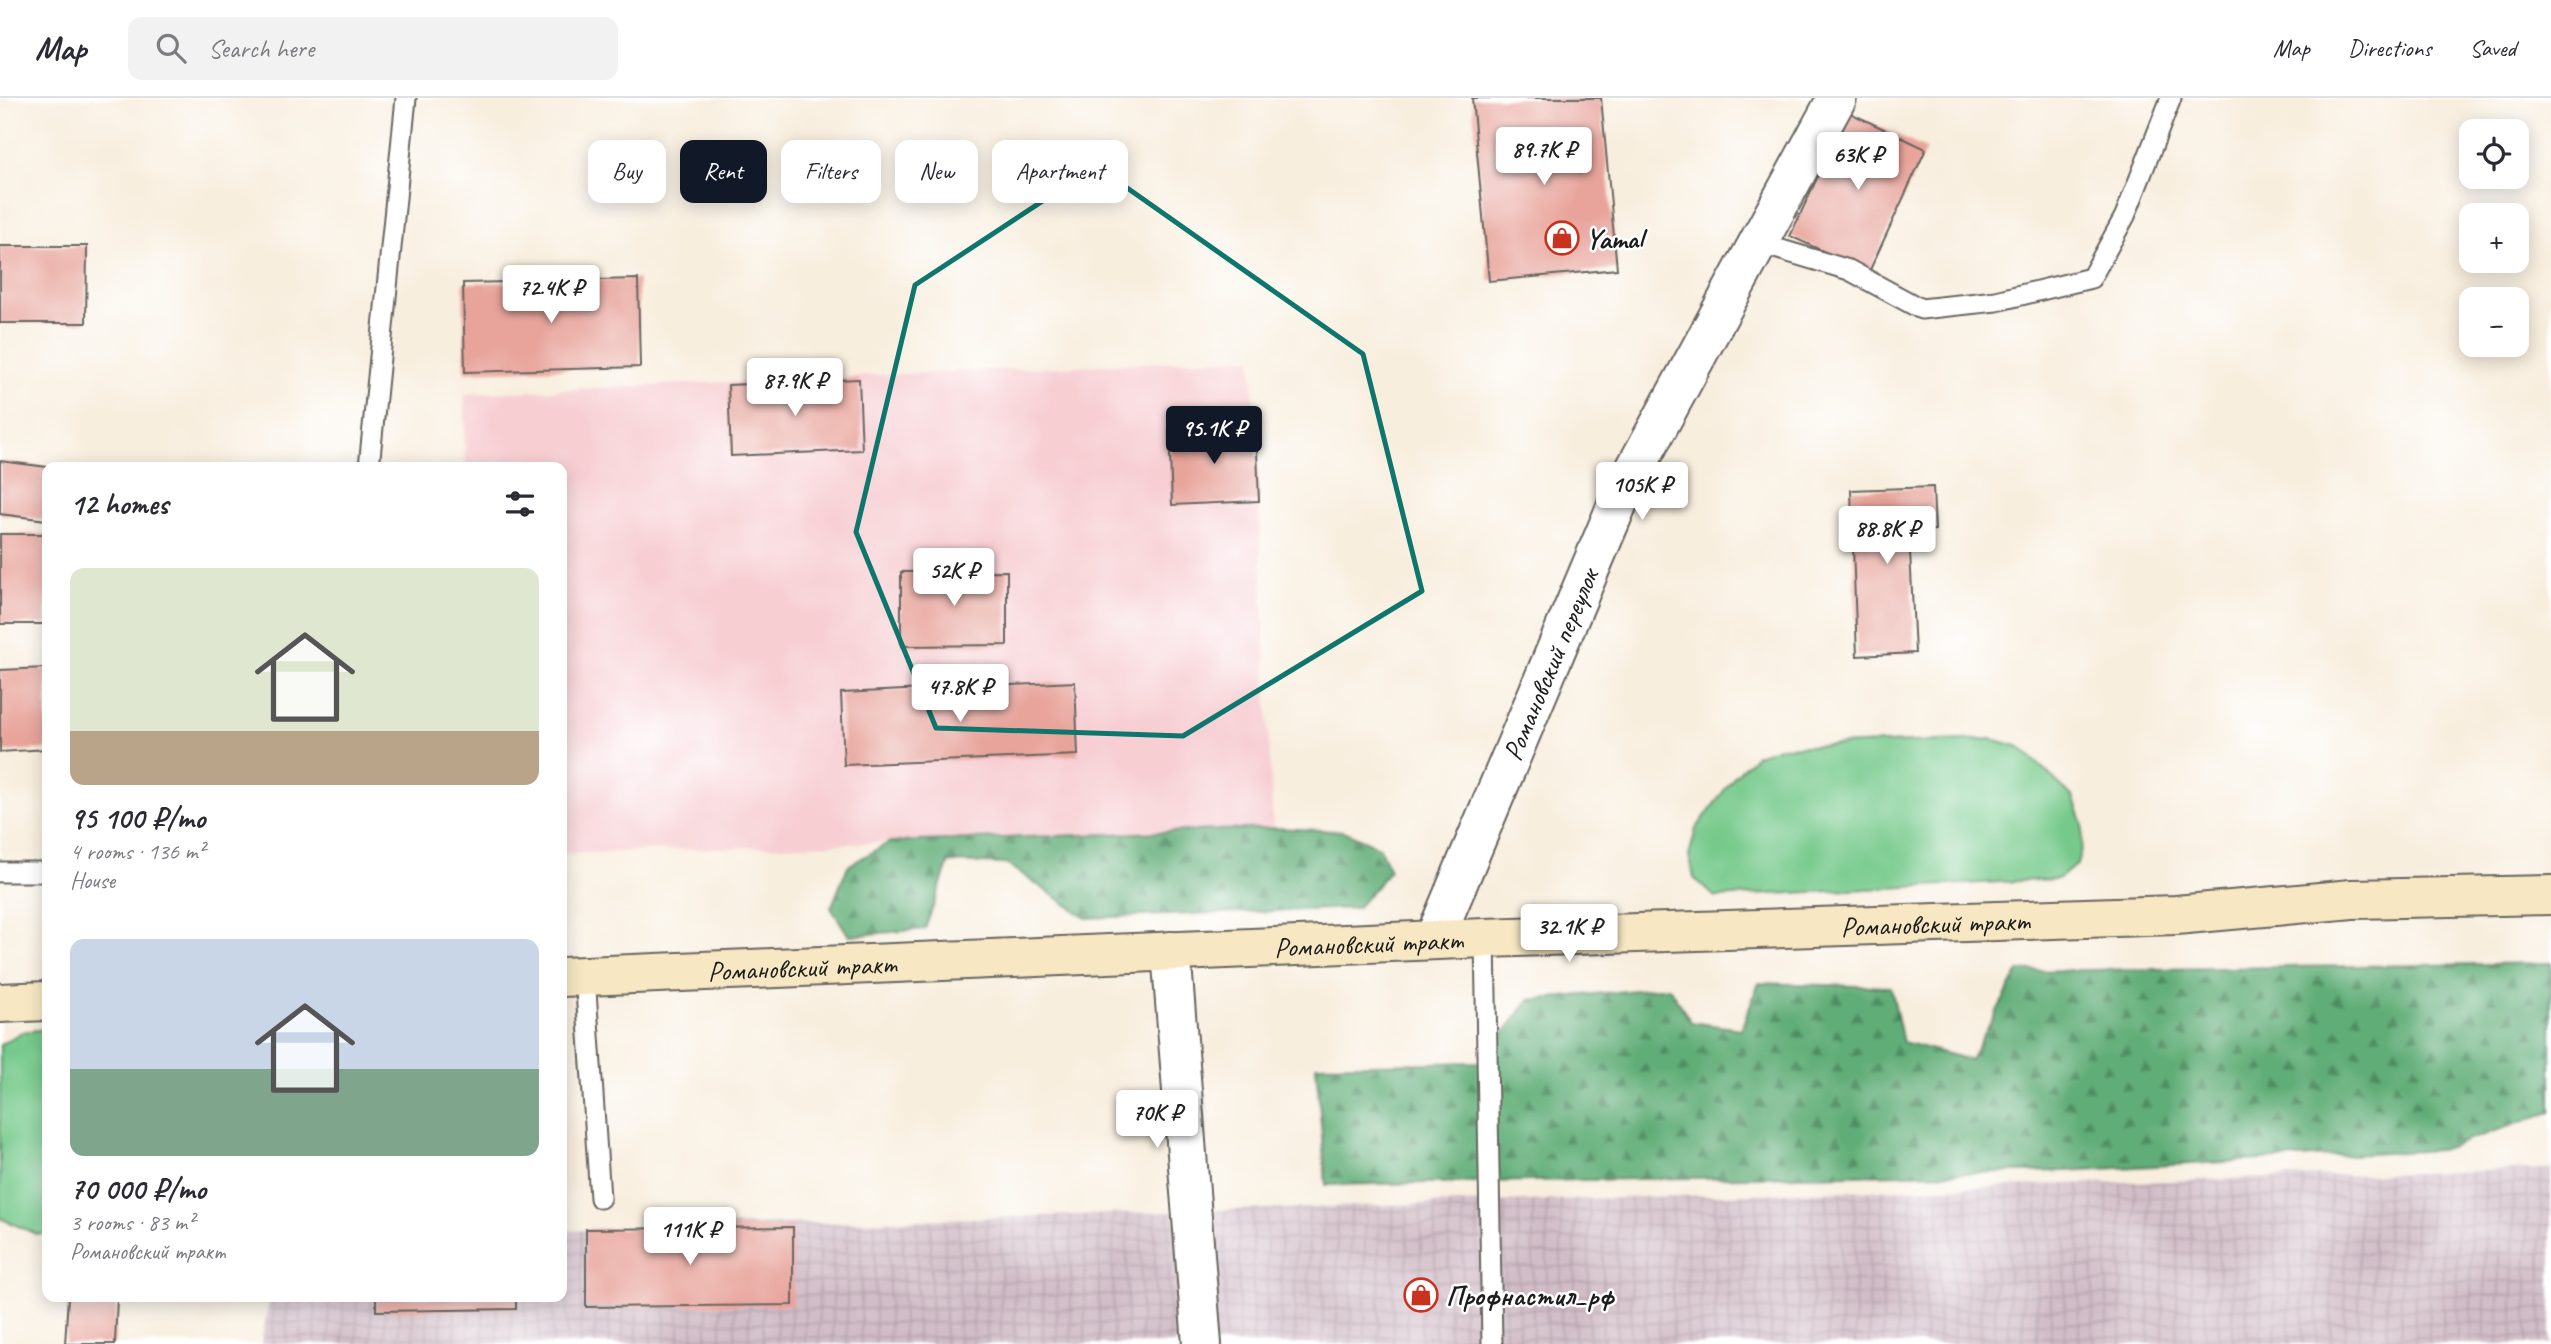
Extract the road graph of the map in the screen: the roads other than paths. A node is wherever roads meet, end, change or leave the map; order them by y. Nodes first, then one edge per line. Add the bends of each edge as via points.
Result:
1 (406, 98) edge
2 (1837, 98) edge
3 (2171, 98) edge
4 (1758, 243) junction
5 (370, 462) edge
6 (0, 872) edge
7 (42, 872) edge
8 (2551, 895) edge
9 (1485, 938) junction
10 (1434, 940) junction
11 (1171, 951) junction
12 (573, 976) edge
13 (42, 1001) edge
14 (0, 1003) edge
15 (600, 1198) dead end
16 (1202, 1344) edge
17 (1492, 1344) edge

1 - 5 lane
2 - 4 street, Романовский переулок
3 - 4 lane via 2125,216 2091,278 1996,301 1921,309 1849,270
4 - 10 street, Романовский переулок via 1622,493
6 - 7 lane
8 - 9 main road, Романовский тракт via 2352,900 2176,915
9 - 10 main road, Романовский тракт
9 - 17 lane
10 - 11 main road, Романовский тракт
11 - 12 main road, Романовский тракт
11 - 16 street
12 - 15 lane
13 - 14 main road

